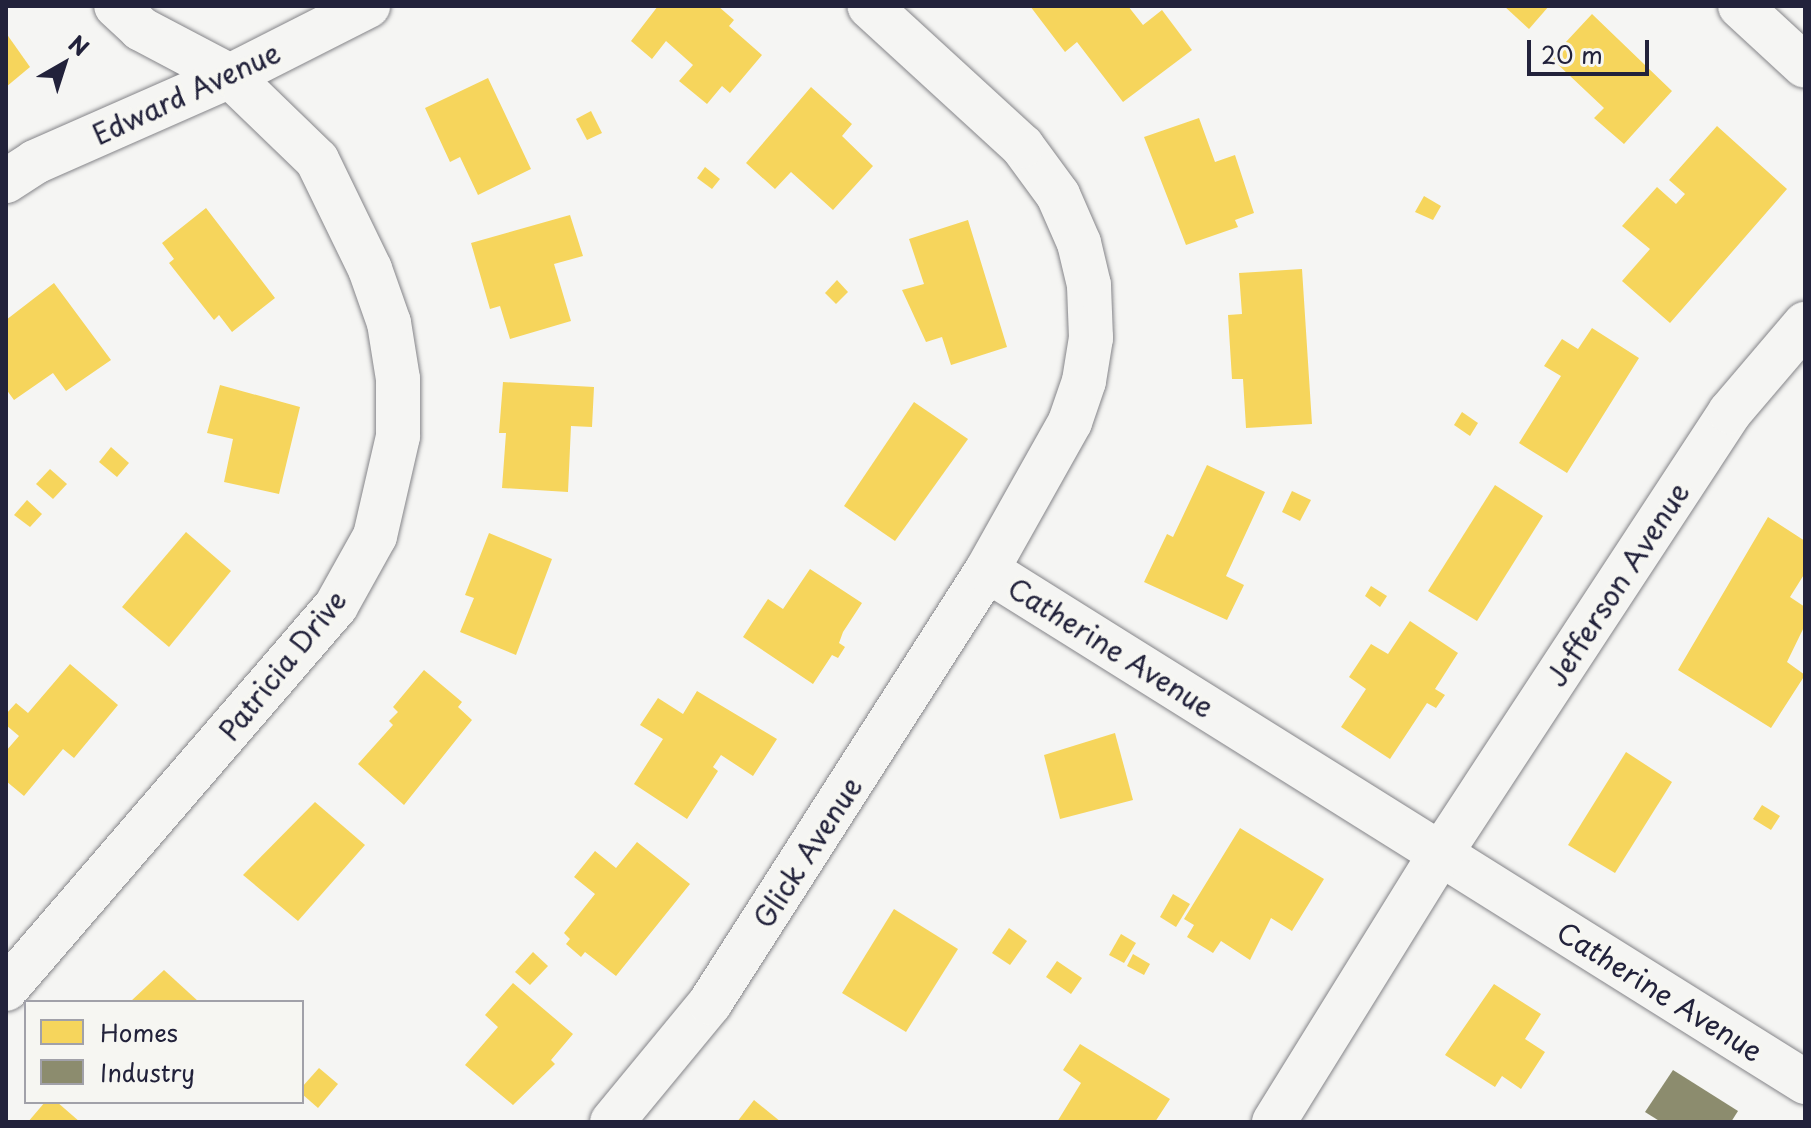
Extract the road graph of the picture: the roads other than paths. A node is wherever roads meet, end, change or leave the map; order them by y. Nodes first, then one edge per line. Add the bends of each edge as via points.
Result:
1 (116, 6) edge
2 (368, 6) edge
3 (869, 6) edge
4 (1740, 6) edge
5 (1805, 66) edge
6 (230, 76) junction
7 (6, 181) edge
8 (1805, 324) edge
9 (987, 570) junction
10 (1441, 853) junction
11 (6, 989) edge
12 (1805, 1082) edge
13 (612, 1122) edge
14 (1274, 1122) edge

1 - 6 street, Patricia Drive via 141,29
2 - 6 street, Edward Avenue
3 - 9 street, Catherine Avenue via 1022,146 1058,195 1079,243 1089,285 1091,338 1070,422
4 - 5 street
6 - 7 street, Edward Avenue via 35,162
6 - 11 street, Patricia Drive via 317,160 370,269 389,323 398,379 398,436 389,492 375,536 336,606
8 - 10 street, Jefferson Avenue via 1730,412
9 - 10 street, Catherine Avenue
9 - 13 street, Glick Avenue via 710,1003
10 - 12 street, Catherine Avenue
10 - 14 street, Jefferson Avenue

